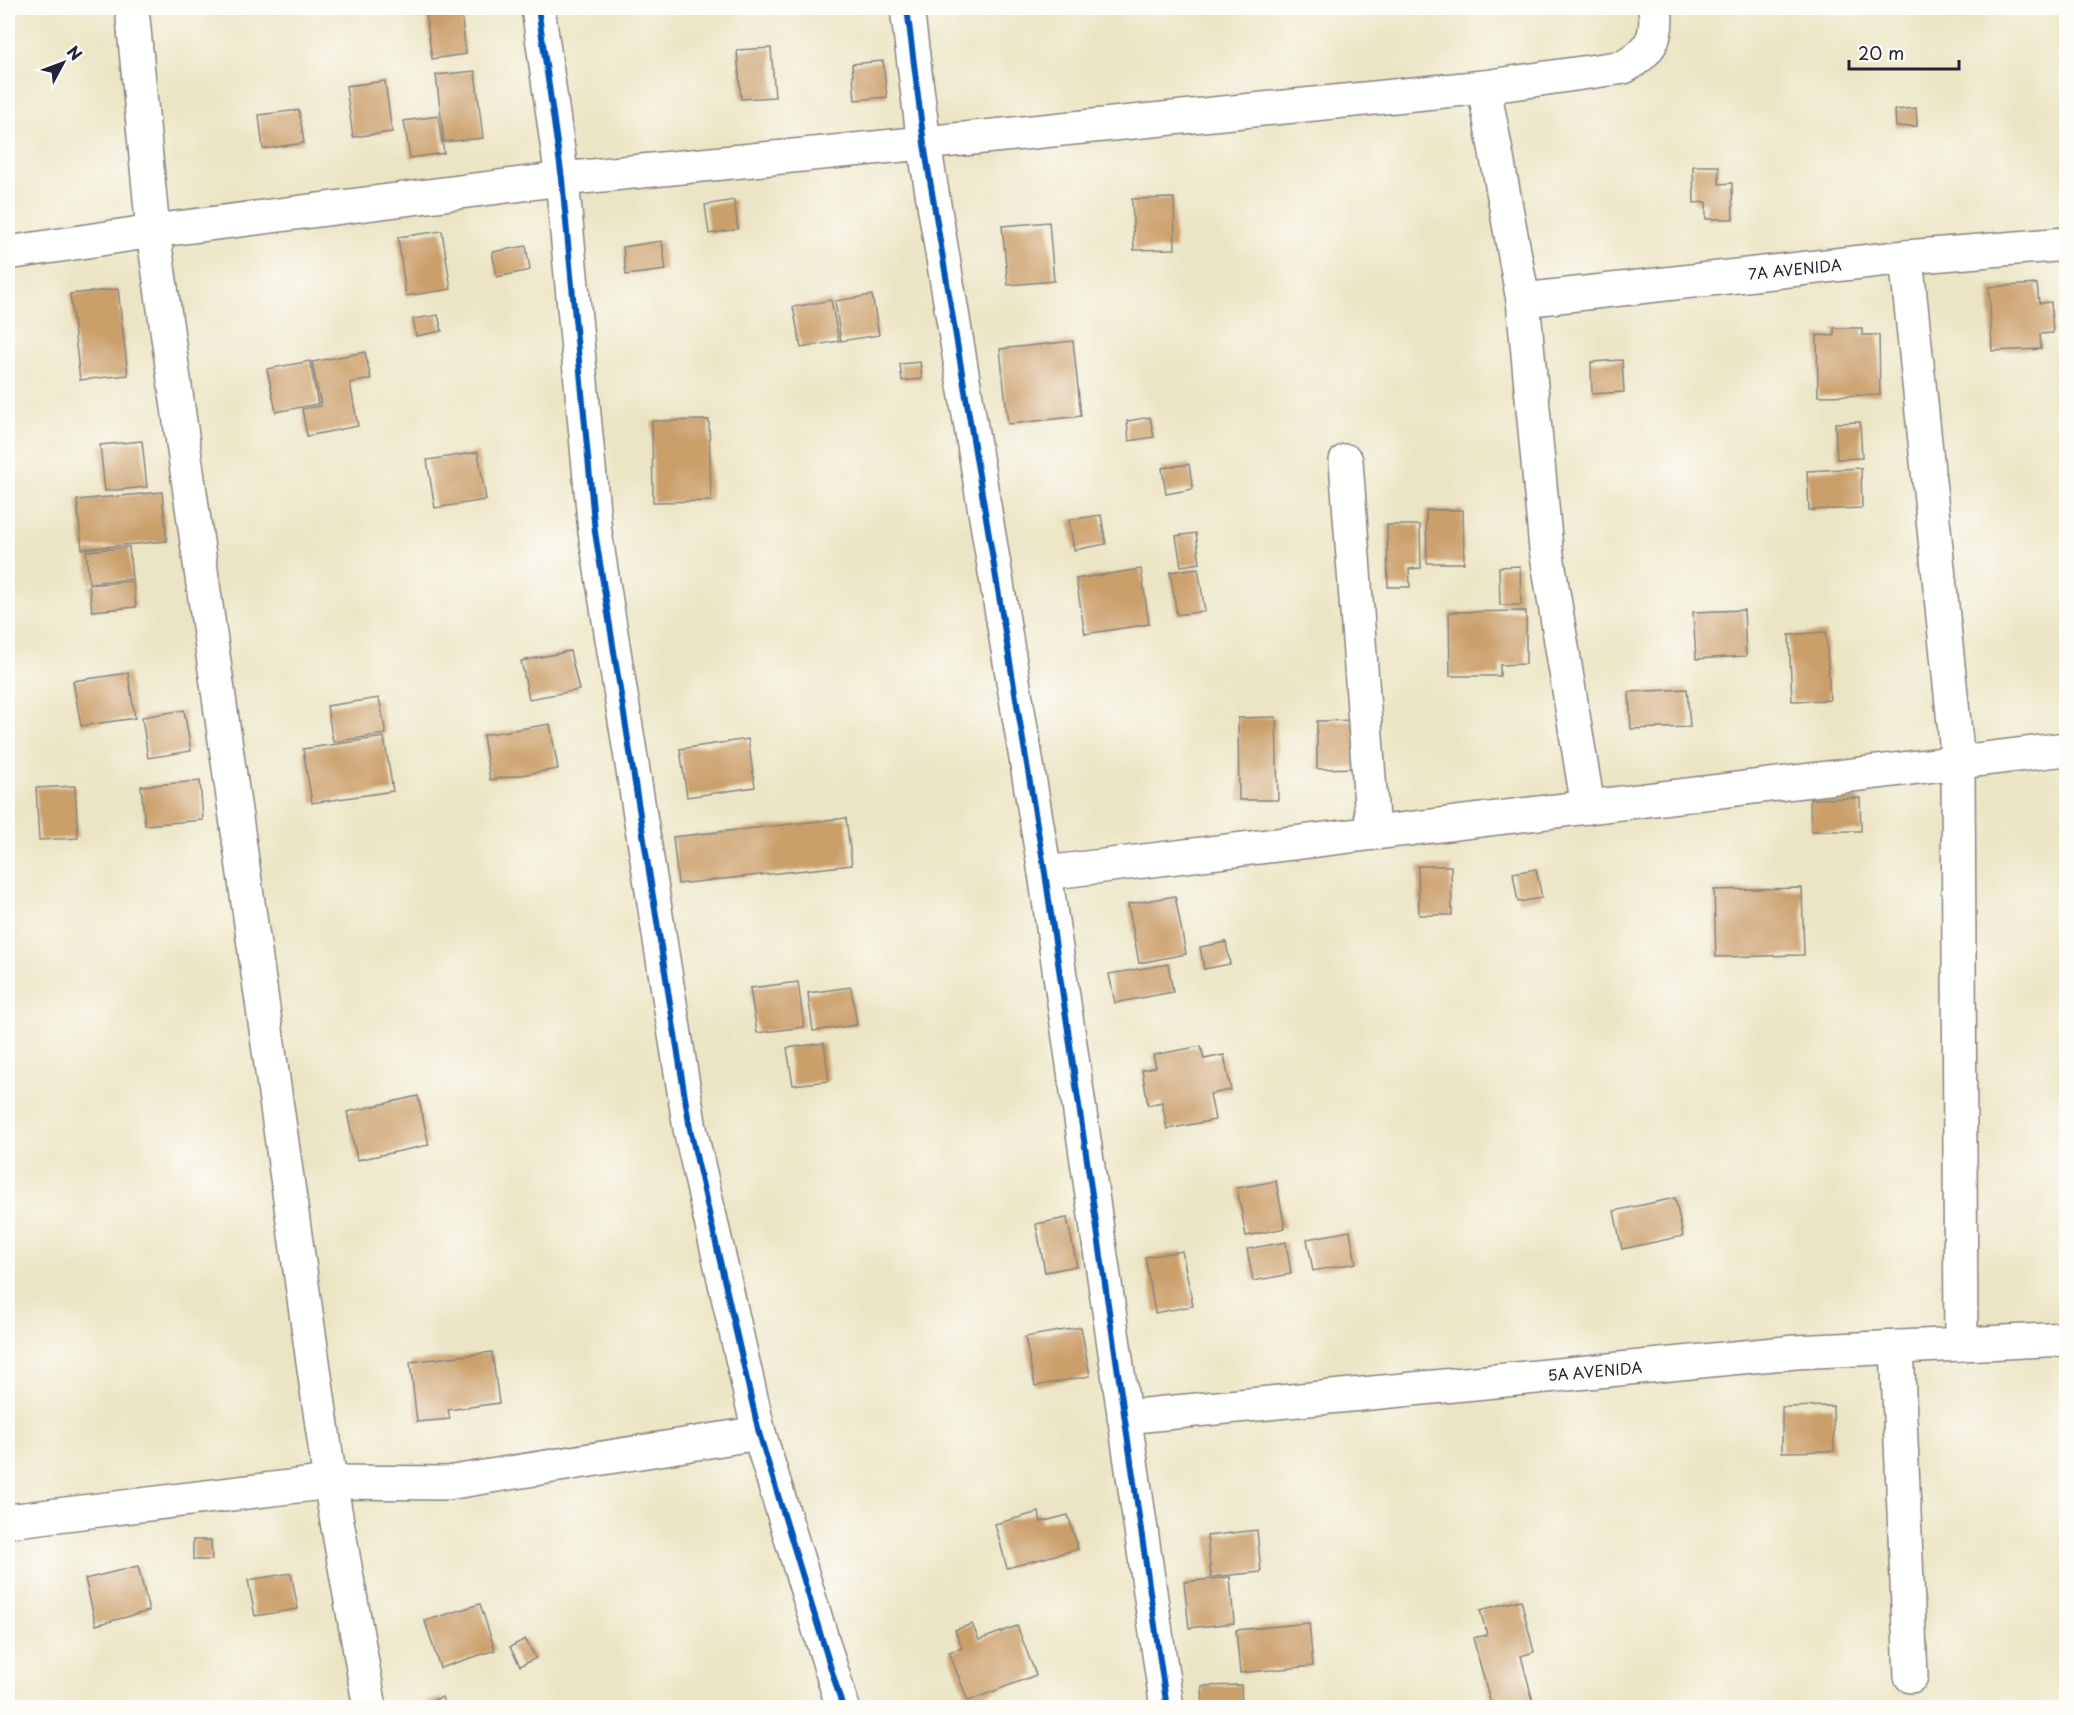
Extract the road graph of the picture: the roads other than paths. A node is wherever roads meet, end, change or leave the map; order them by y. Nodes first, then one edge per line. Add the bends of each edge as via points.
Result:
1 (132, 8) edge
2 (538, 8) edge
3 (907, 8) edge
4 (1655, 8) edge
5 (1484, 87) junction
6 (924, 144) junction
7 (562, 179) junction
8 (153, 231) junction
9 (2067, 244) edge
10 (8, 253) edge
11 (1906, 257) junction
12 (1523, 300) junction
13 (1346, 461) dead end
14 (2067, 749) edge
15 (1958, 762) junction
16 (1588, 807) junction
17 (1373, 833) junction
18 (1045, 873) junction
19 (2067, 1339) edge
20 (1961, 1344) junction
21 (1897, 1347) junction
22 (1124, 1417) junction
23 (759, 1433) junction
24 (330, 1482) junction
25 (8, 1521) edge
26 (1911, 1676) dead end
27 (370, 1707) edge
28 (843, 1707) edge
29 (1167, 1707) edge

1 - 8 street
2 - 7 street
3 - 6 street
4 - 5 street via 1655,39 1643,55 1624,67
5 - 6 street
5 - 12 street
6 - 7 street
6 - 18 street
7 - 8 street
7 - 23 street via 597,544 690,1129
8 - 10 street
8 - 24 street
9 - 11 street, 7A AVENIDA
11 - 12 street, 7A AVENIDA
11 - 15 street
12 - 16 street via 1546,549
13 - 17 street
14 - 15 street
15 - 16 street
15 - 20 street
16 - 17 street
17 - 18 street
18 - 22 street
19 - 20 street, 5A AVENIDA
20 - 21 street, 5A AVENIDA
21 - 22 street, 5A AVENIDA via 1784,1354
21 - 26 street
22 - 29 street
23 - 24 street via 447,1483
23 - 28 street
24 - 25 street
24 - 27 street

